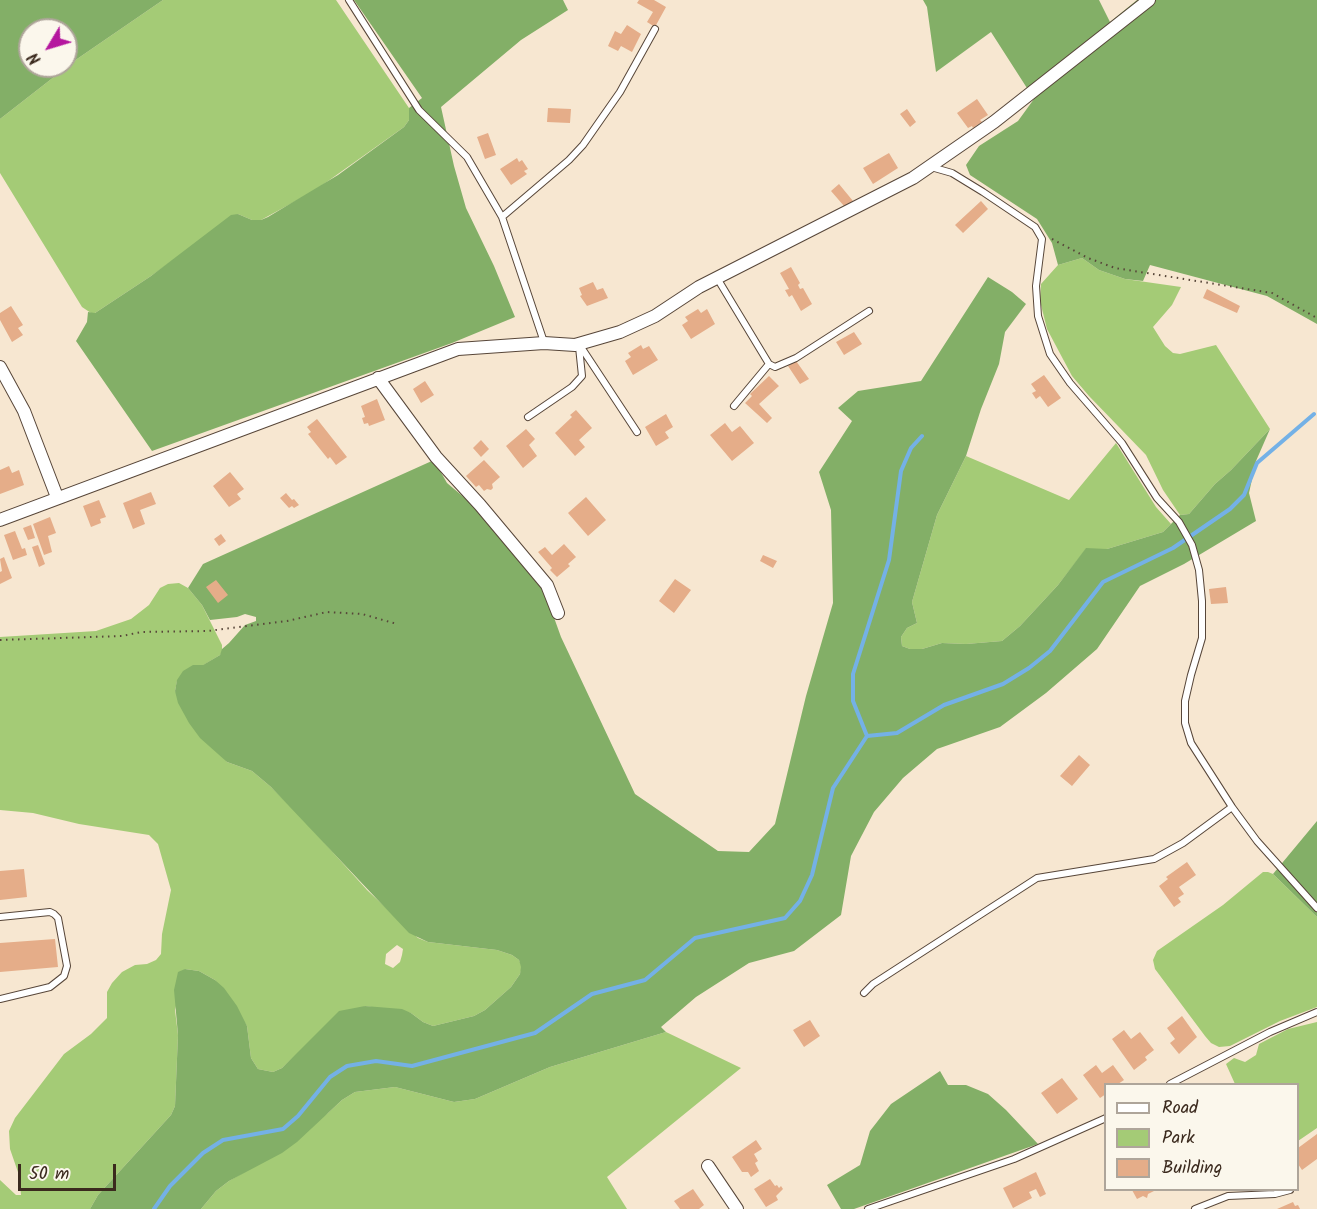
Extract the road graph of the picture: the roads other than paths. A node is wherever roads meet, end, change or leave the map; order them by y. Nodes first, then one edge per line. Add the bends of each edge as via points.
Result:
1 (349, 0) edge
2 (1149, 0) edge
3 (655, 29) dead end
4 (930, 166) junction
5 (502, 217) junction
6 (717, 278) junction
7 (869, 311) dead end
8 (544, 343) junction
9 (579, 344) junction
10 (769, 364) junction
11 (0, 367) edge
12 (378, 378) junction
13 (734, 406) dead end
14 (528, 417) dead end
15 (637, 432) dead end
16 (57, 497) junction
17 (0, 520) edge
18 (558, 613) dead end
19 (1232, 807) junction
20 (1317, 908) edge
21 (0, 917) edge
22 (864, 993) dead end
23 (0, 999) edge
24 (1317, 1012) edge
25 (1172, 1083) edge
26 (1104, 1119) edge
27 (708, 1166) dead end
28 (1286, 1191) edge
29 (736, 1209) edge
30 (868, 1209) edge
31 (1195, 1209) edge

1 - 5 lane via 419,110 467,157
2 - 4 street via 994,122
3 - 5 lane via 620,92 583,145
4 - 6 street
4 - 19 lane via 952,173 1035,227 1042,239 1036,286 1038,316 1050,354 1122,443 1192,545 1199,570 1202,638 1185,700 1185,723 1191,743
5 - 8 lane
6 - 9 street via 655,316
6 - 10 lane
7 - 10 lane via 796,358 775,367
8 - 9 street
8 - 12 street via 458,349
9 - 14 lane via 582,376
9 - 15 lane
10 - 13 lane
11 - 16 street via 24,411
12 - 16 street
12 - 18 street via 436,457 547,585
16 - 17 street
19 - 20 lane
19 - 22 lane via 1154,859 1037,878
21 - 23 lane via 54,914 67,966 64,976 50,987
24 - 25 lane
26 - 30 lane via 1014,1159
27 - 29 street
28 - 31 lane via 1228,1196

